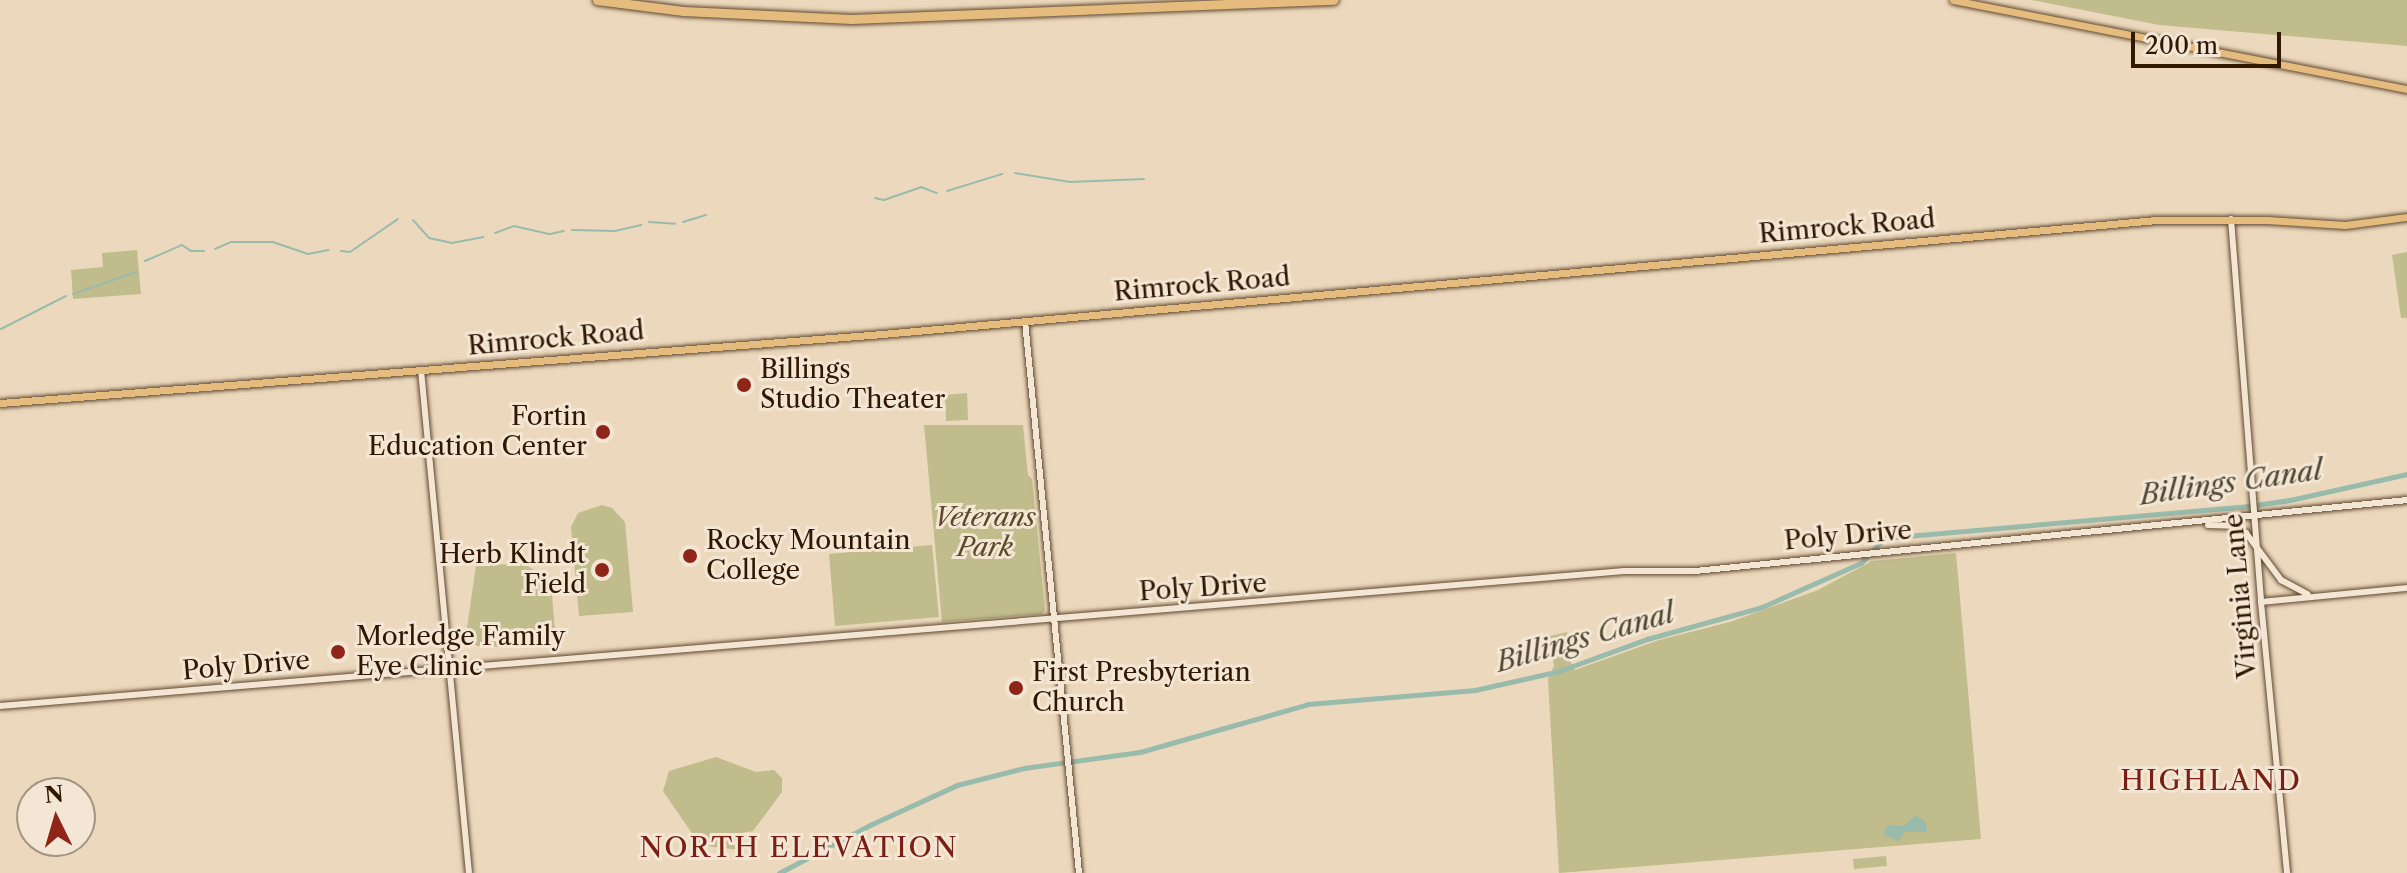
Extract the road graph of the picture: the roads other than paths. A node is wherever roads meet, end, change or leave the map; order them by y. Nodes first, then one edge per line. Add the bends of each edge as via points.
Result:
1 (597, 0) edge
2 (1334, 0) edge
3 (1953, 0) edge
4 (2407, 89) edge
5 (2407, 217) edge
6 (2231, 219) junction
7 (1025, 321) junction
8 (421, 370) junction
9 (0, 403) edge
10 (2407, 500) edge
11 (2254, 513) junction
12 (2197, 523) junction
13 (2257, 544) junction
14 (2407, 588) edge
15 (2310, 595) junction
16 (2261, 602) junction
17 (1053, 619) junction
18 (448, 669) junction
19 (0, 706) edge
20 (469, 873) edge
21 (1079, 873) edge
22 (2287, 873) edge

1 - 2 highway via 683,11 852,19
3 - 4 main road
5 - 6 main road, Rimrock Road via 2345,225
6 - 7 main road, Rimrock Road via 2157,220
6 - 11 street, Virginia Lane
7 - 8 main road, Rimrock Road
7 - 17 street
8 - 9 main road, Rimrock Road
8 - 18 street
10 - 11 street, Poly Drive
11 - 12 street, Poly Drive
11 - 13 street, Virginia Lane
12 - 13 street via 2233,526
12 - 17 street, Poly Drive via 1695,571 1624,571
13 - 15 street via 2281,580
13 - 16 street, Virginia Lane
14 - 15 street
15 - 16 street
16 - 22 street, Virginia Lane
17 - 18 street, Poly Drive
17 - 21 street
18 - 19 street, Poly Drive
18 - 20 street

